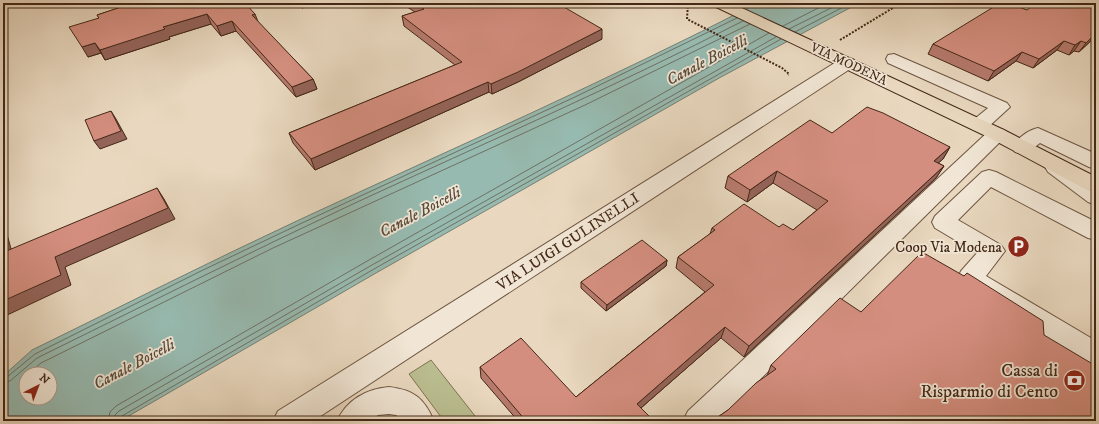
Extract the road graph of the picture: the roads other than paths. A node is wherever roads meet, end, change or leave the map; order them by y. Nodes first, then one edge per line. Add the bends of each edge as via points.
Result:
1 (726, 6) edge
2 (894, 59) dead end
3 (847, 63) junction
4 (988, 130) junction
5 (1022, 147) junction
6 (1044, 158) junction
7 (1096, 162) edge
8 (1096, 186) edge
9 (1096, 197) edge
10 (1096, 232) edge
11 (1096, 355) edge
12 (288, 421) edge
13 (352, 421) edge
14 (419, 421) edge
15 (698, 421) edge

1 - 3 main road, VIA MODENA
2 - 4 street, VIA MODENA via 1001,107
3 - 4 main road, VIA MODENA
3 - 12 street, VIA LUIGI GULINELLI
4 - 5 main road, VIA MODENA
4 - 15 street
5 - 6 main road, VIA MODENA
5 - 7 street via 1038,134
6 - 8 main road, VIA MODENA
6 - 9 street
10 - 11 street via 989,176 942,222 993,251 970,278
13 - 14 street via 366,407 378,402 398,401 414,411

